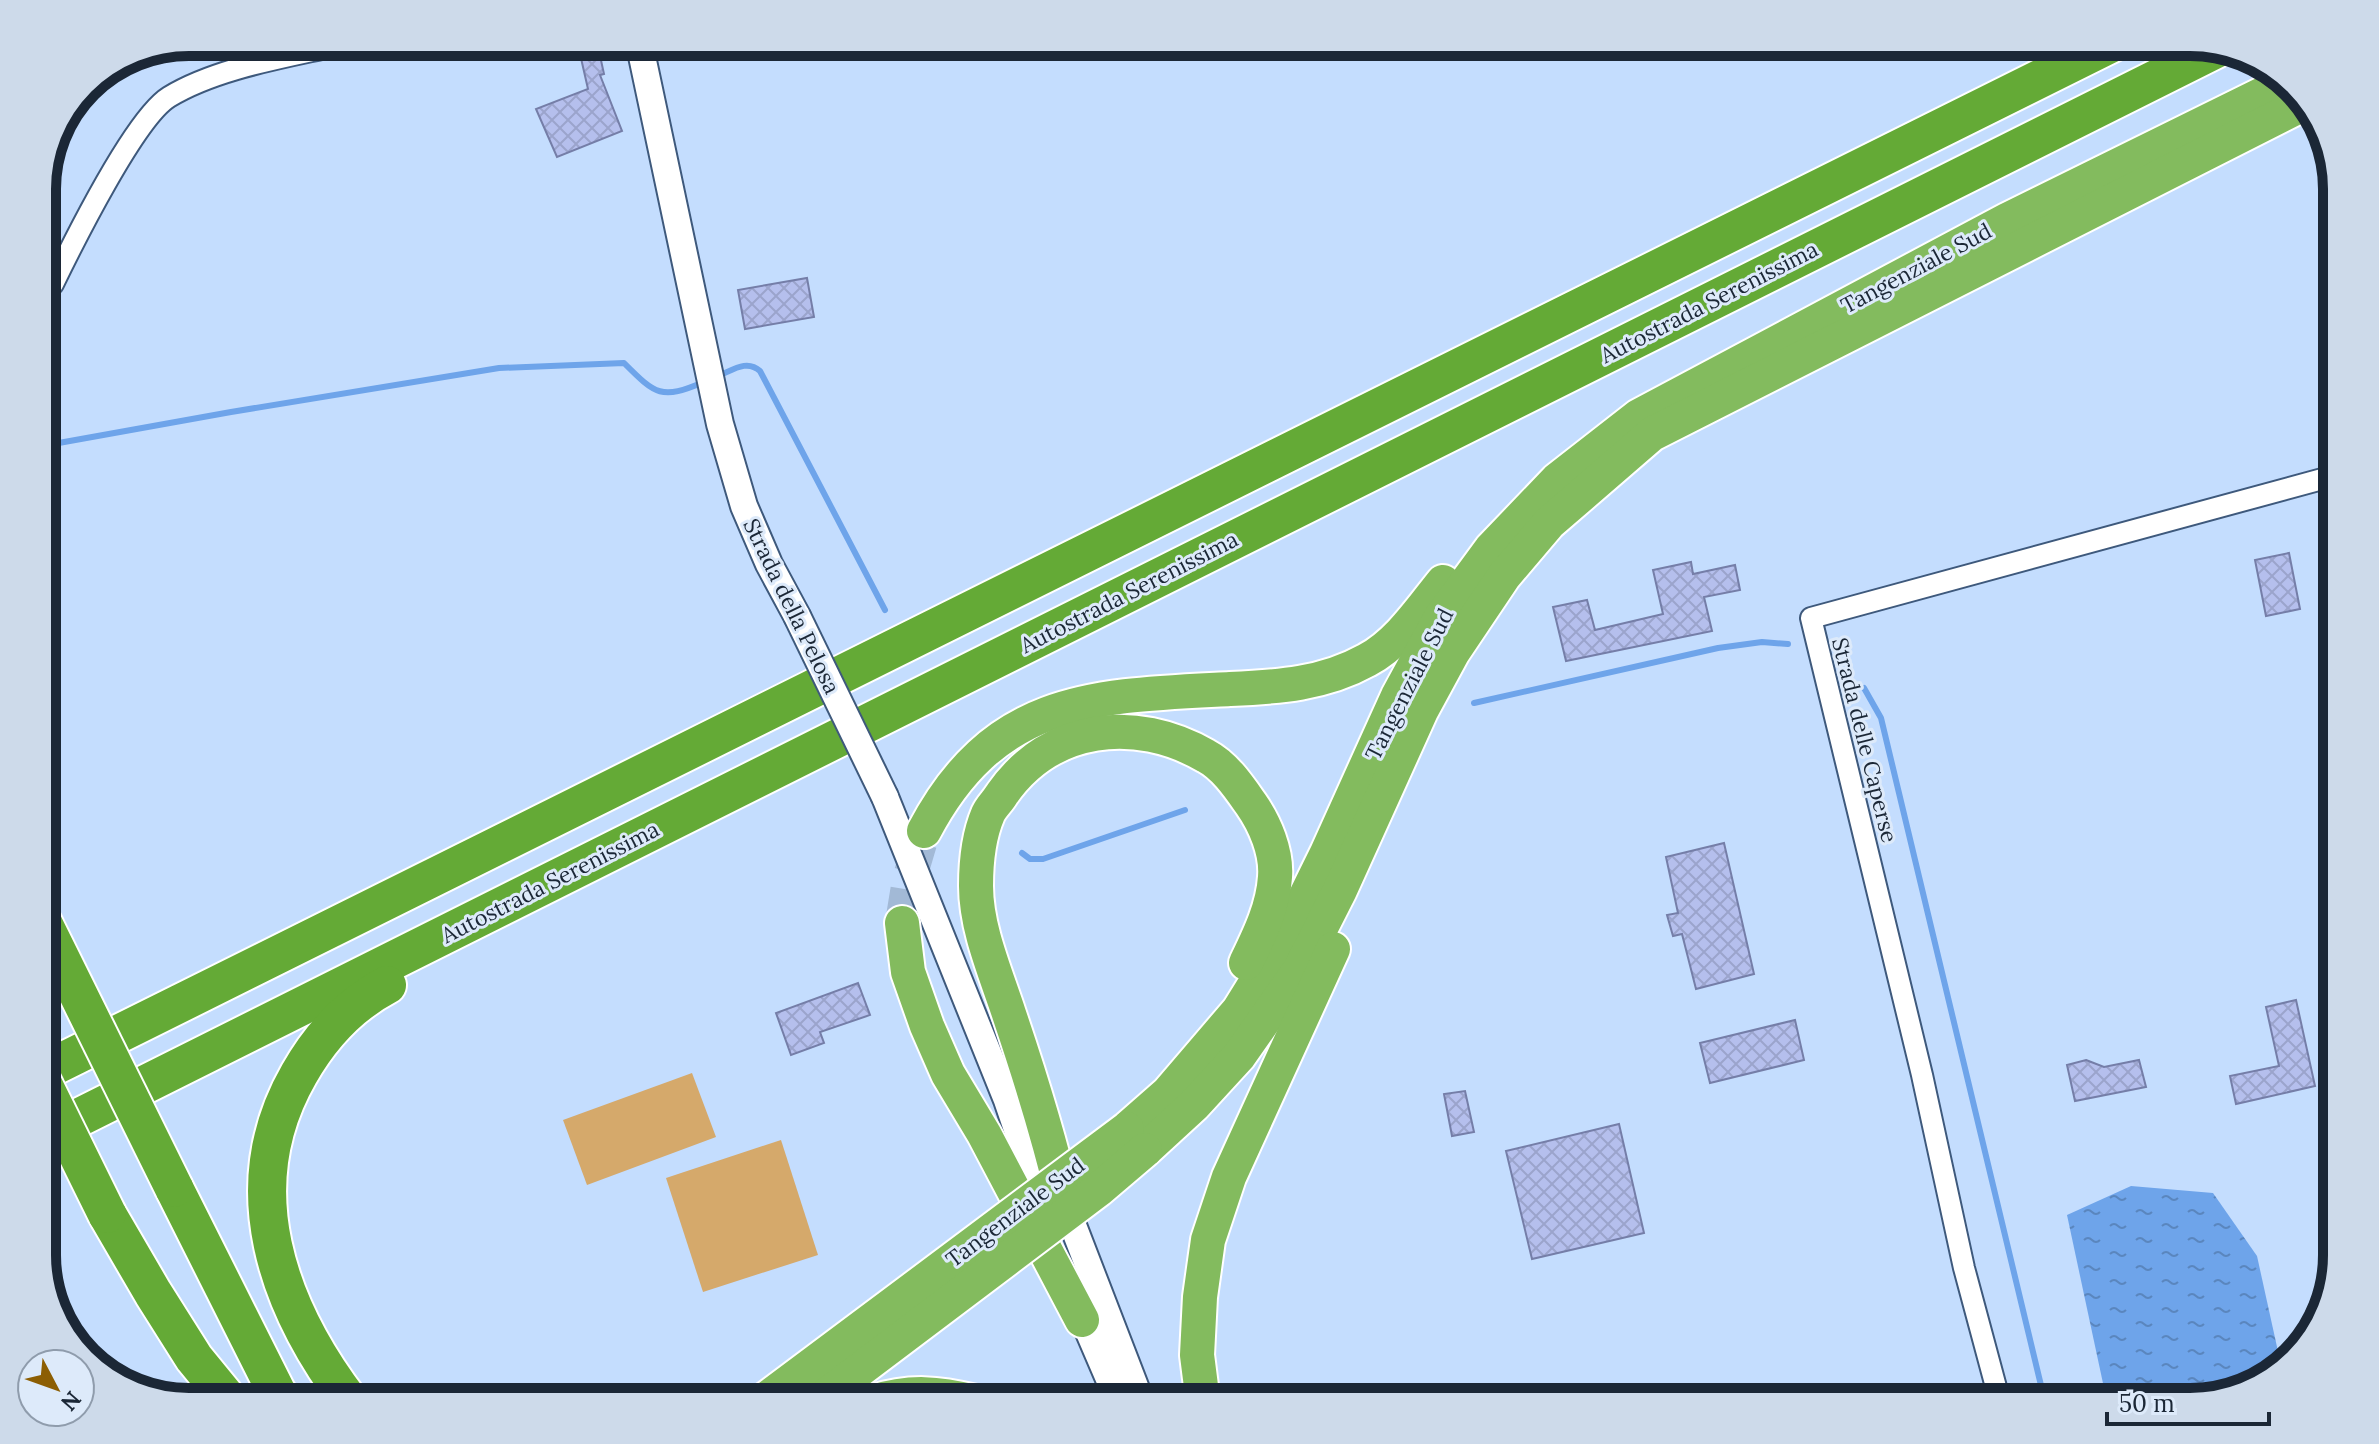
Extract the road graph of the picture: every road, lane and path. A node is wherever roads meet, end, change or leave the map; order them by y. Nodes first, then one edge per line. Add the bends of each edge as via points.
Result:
1 (295, 56) edge
2 (642, 56) edge
3 (2086, 56) edge
4 (2201, 57) edge
5 (2275, 88) edge
6 (2295, 108) edge
7 (56, 279) edge
8 (1639, 416) junction
9 (2323, 479) edge
10 (951, 681) junction
11 (800, 694) junction
12 (1421, 711) junction
13 (924, 831) tunnel mouth
14 (902, 923) tunnel mouth
15 (56, 949) edge
16 (56, 1045) edge
17 (56, 1065) edge
18 (1168, 1093) junction
19 (1007, 1100) junction
20 (56, 1110) edge
21 (56, 1129) edge
22 (1136, 1139) junction
23 (1064, 1201) junction
24 (1082, 1320) junction
25 (219, 1388) edge
26 (274, 1388) edge
27 (341, 1388) edge
28 (782, 1388) edge
29 (836, 1388) edge
30 (1113, 1388) edge
31 (1136, 1388) edge
32 (1201, 1388) edge
33 (1996, 1388) edge

1 - 7 street via 209,77 166,98 138,130
2 - 19 street, Strada della Pelosa, bridge via 720,424 744,506 885,797
3 - 11 highway
4 - 10 highway, Autostrada Serenissima
5 - 8 highway, Tangenziale Sud via 1993,227
6 - 12 highway, Tangenziale Sud via 1652,434 1549,523 1504,576
8 - 13 highway via 1552,465 1508,504 1400,633 1369,660 1285,687 1118,696 1033,718 976,758 940,800
8 - 18 highway, Tangenziale Sud via 1525,511 1449,605 1398,696 1291,926 1239,1010
9 - 33 street, Strada delle Caperse via 1811,618
10 - 21 highway, Autostrada Serenissima
10 - 27 highway via 374,992 326,1035 302,1068 281,1112 269,1155 267,1205 272,1249 285,1290
11 - 16 highway
11 - 17 highway
12 - 22 highway, Tangenziale Sud via 1300,969 1239,1056 1194,1105
12 - 32 highway via 1377,854 1261,1103 1208,1240 1197,1355
14 - 24 highway via 908,972 948,1074
15 - 26 highway, bridge
18 - 22 highway, Tangenziale Sud
18 - 23 highway via 1184,1053 1237,980 1265,924 1276,876 1264,822 1237,783 1208,756 1161,736 1111,731 1040,754 1014,778 988,814 975,887 979,917 1038,1100
19 - 23 street, Strada della Pelosa
19 - 24 street, Strada della Pelosa
20 - 25 highway, bridge via 153,1293
22 - 28 highway, Tangenziale Sud, bridge
22 - 29 highway, Tangenziale Sud, bridge via 1098,1190
23 - 31 street, Tangenziale Sud
24 - 30 street, Strada della Pelosa

